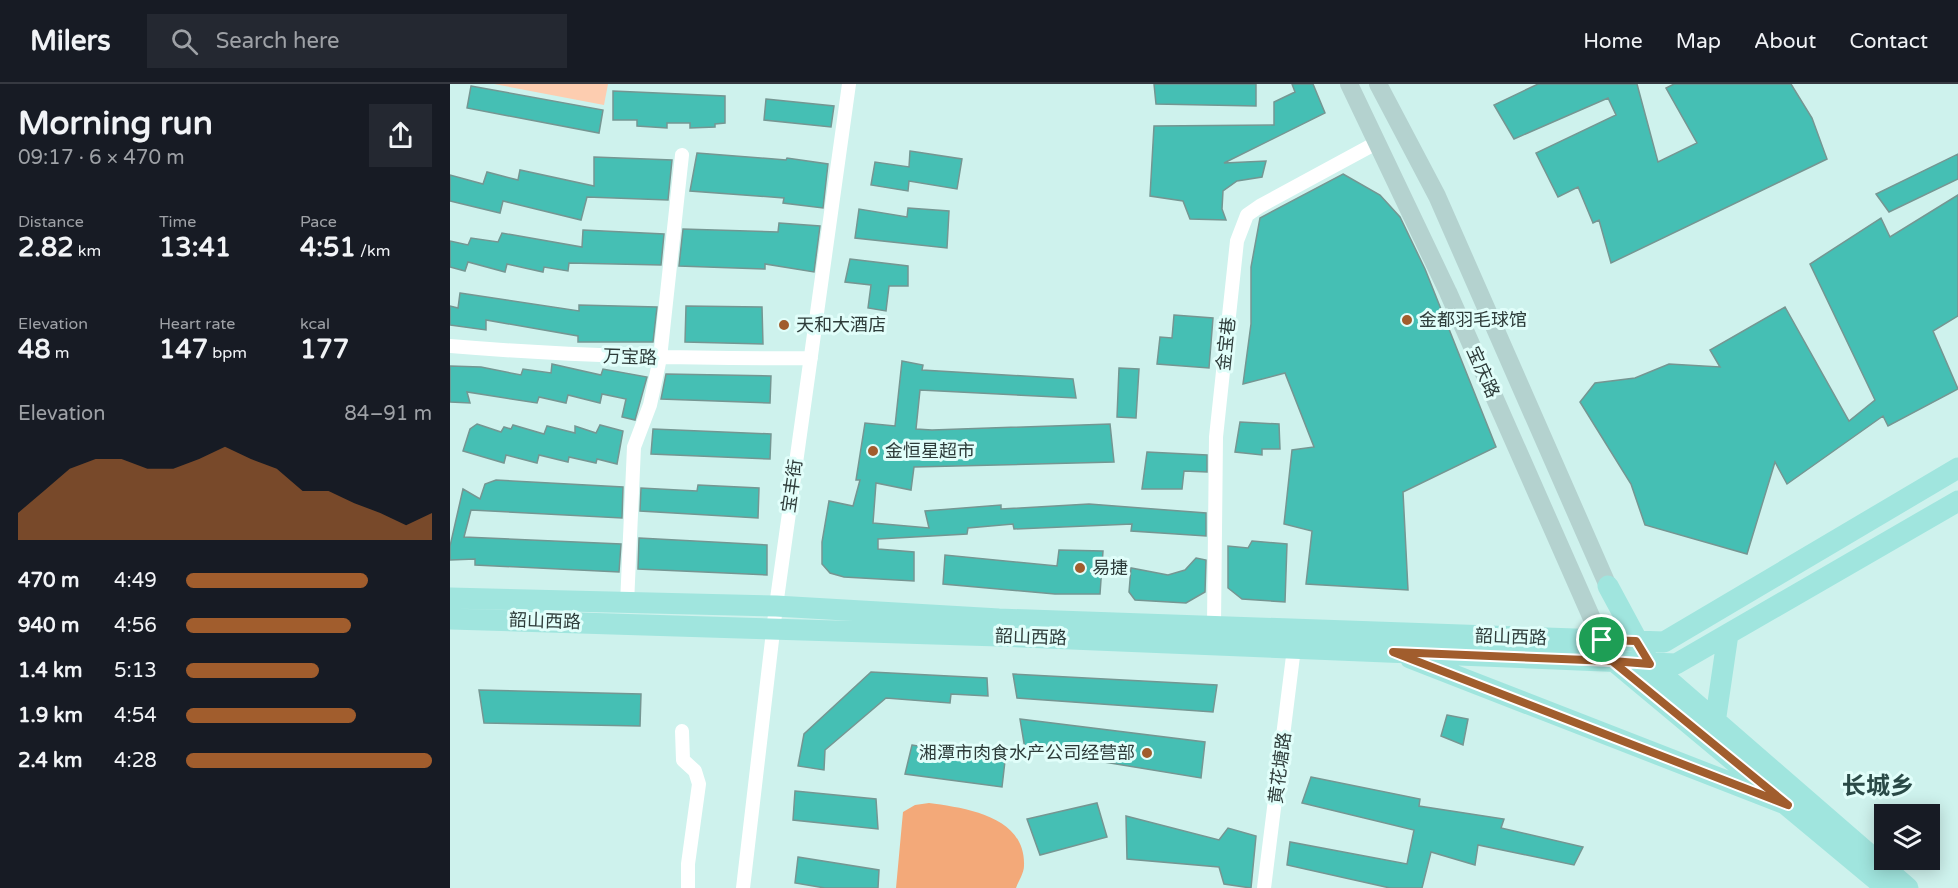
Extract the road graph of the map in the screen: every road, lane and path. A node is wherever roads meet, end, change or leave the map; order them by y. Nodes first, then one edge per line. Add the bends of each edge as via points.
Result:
1 (849, 84) edge
2 (1348, 84) edge
3 (1378, 84) edge
4 (1378, 142) junction
5 (682, 155) dead end
6 (450, 346) edge
7 (660, 358) junction
8 (811, 358) junction
9 (1958, 468) edge
10 (1958, 501) edge
11 (1608, 586) joint
12 (450, 598) edge
13 (627, 604) junction
14 (776, 606) junction
15 (450, 619) edge
16 (1214, 624) junction
17 (774, 627) junction
18 (1728, 634) junction
19 (1599, 635) junction
20 (1636, 641) junction
21 (1294, 648) junction
22 (1393, 652) junction
23 (1612, 661) junction
24 (1650, 664) junction
25 (1715, 723) junction
26 (681, 731) dead end
27 (1788, 805) junction
28 (688, 888) edge
29 (743, 888) edge
30 (1264, 888) edge
31 (1886, 888) edge
32 (1908, 888) edge

1 - 8 street, 宝丰街
2 - 4 street, 宝庆路
3 - 11 street, 宝庆路 via 1437,196
4 - 16 street, 金宝巷 via 1253,210 1247,215 1237,241 1216,437
4 - 19 street, 宝庆路
5 - 7 street
6 - 7 street, 万宝路
7 - 8 street, 万宝路
7 - 13 street via 650,405 634,447
8 - 14 street, 宝丰街
9 - 20 main road, 韶山西路 via 1664,642
10 - 18 main road, 韶山西路
11 - 20 main road
12 - 13 main road, 韶山西路
13 - 14 main road, 韶山西路
14 - 16 main road, 韶山西路 via 999,619
14 - 17 street, 宝丰街
15 - 17 main road, 韶山西路
16 - 19 main road, 韶山西路
17 - 21 main road, 韶山西路
17 - 29 street, 宝丰街
18 - 24 main road, 韶山西路 via 1676,664
18 - 25 main road
19 - 20 main road, 韶山西路
19 - 23 main road
20 - 24 main road
21 - 22 main road, 韶山西路
21 - 30 street, 黄花塘路
22 - 23 main road, 韶山西路
22 - 27 main road
23 - 24 main road, 韶山西路
23 - 27 main road
24 - 25 main road
25 - 32 main road
26 - 28 street via 683,760 695,771 699,784
27 - 31 main road

